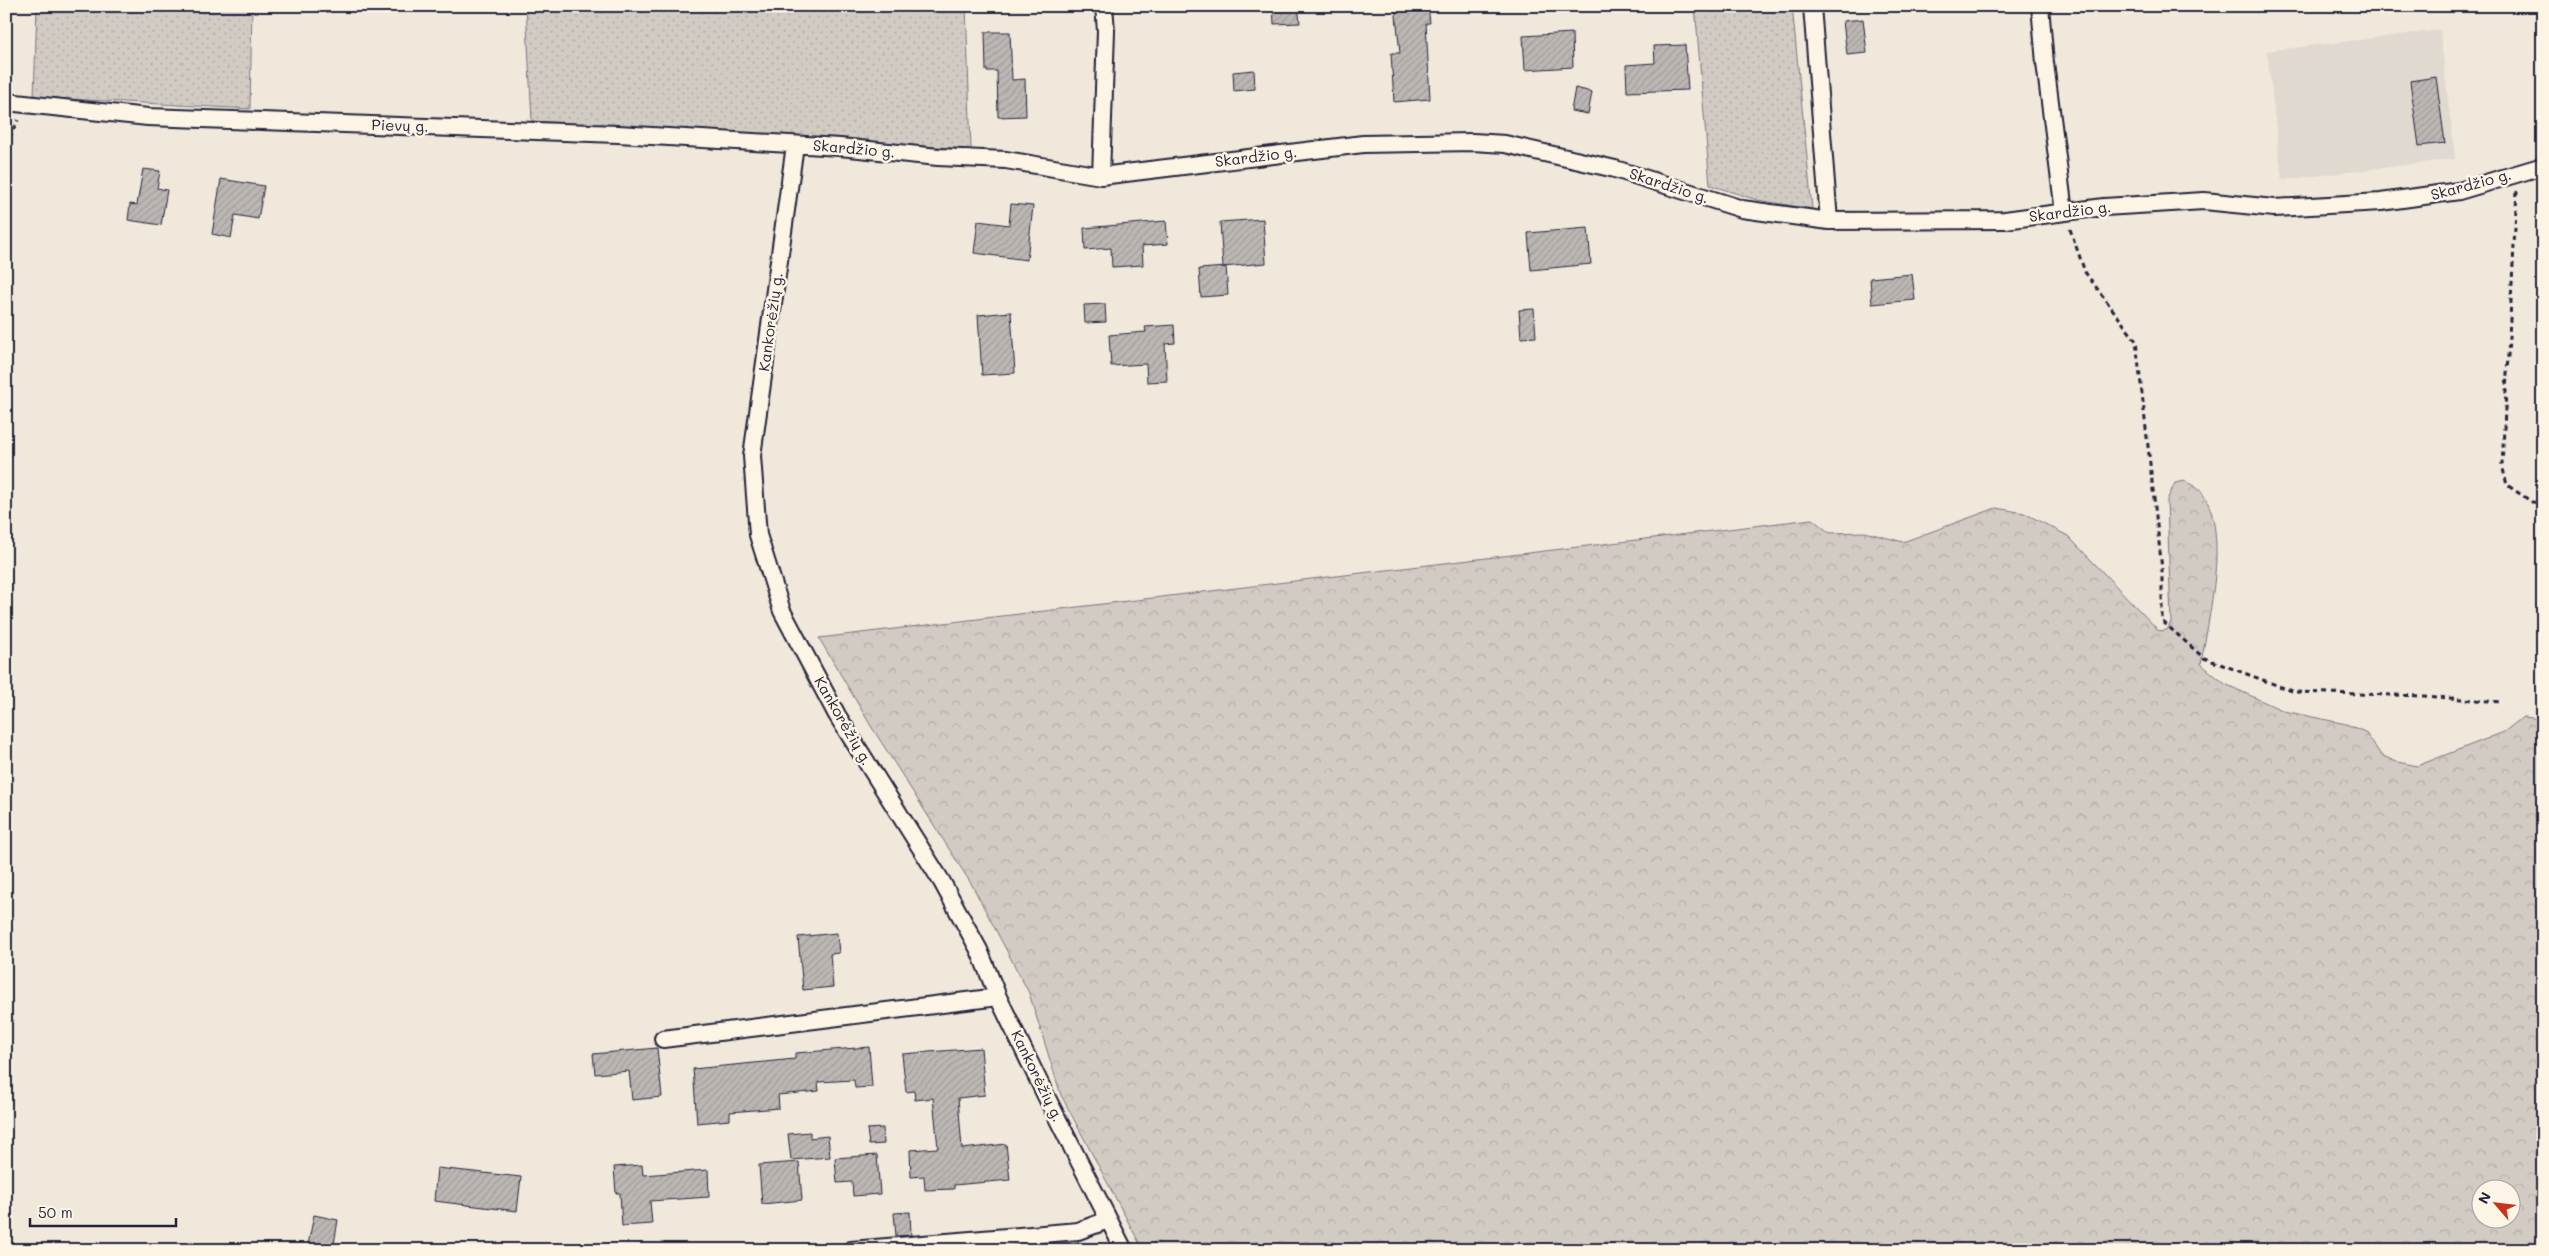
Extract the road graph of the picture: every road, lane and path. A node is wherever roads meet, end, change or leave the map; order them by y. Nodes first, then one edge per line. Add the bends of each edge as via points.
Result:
1 (1104, 6) edge
2 (1812, 6) edge
3 (2040, 6) edge
4 (6, 102) edge
5 (28, 104) junction
6 (795, 145) junction
7 (6, 146) edge
8 (2543, 166) edge
9 (2518, 173) junction
10 (1101, 176) junction
11 (2064, 212) junction
12 (1829, 221) junction
13 (2543, 503) edge
14 (2501, 702) dead end
15 (998, 997) junction
16 (663, 1039) dead end
17 (1108, 1220) junction
18 (851, 1250) edge
19 (1124, 1250) edge

1 - 10 street via 1106,40
2 - 12 street
3 - 11 street
4 - 5 street, Pievų g.
5 - 6 street, Pievų g. via 148,117 618,134
5 - 7 path
6 - 10 street, Skardžio g. via 1006,160
6 - 15 street, Kankorėžių g. via 752,456 758,535 782,611 837,715 942,882 979,950
8 - 9 street, Skardžio g.
9 - 11 street, Skardžio g. via 2459,191 2381,202 2274,208 2204,201
9 - 13 path via 2502,465 2507,485 2532,502
10 - 12 street, Skardžio g. via 1363,144 1505,144 1615,169 1742,210
11 - 12 street, Skardžio g. via 2005,220
11 - 14 path via 2085,272 2136,341 2162,569 2162,620 2204,658 2295,692
15 - 16 street
15 - 17 street, Kankorėžių g.
17 - 18 street via 1078,1231
17 - 19 street, Kankorėžių g.

